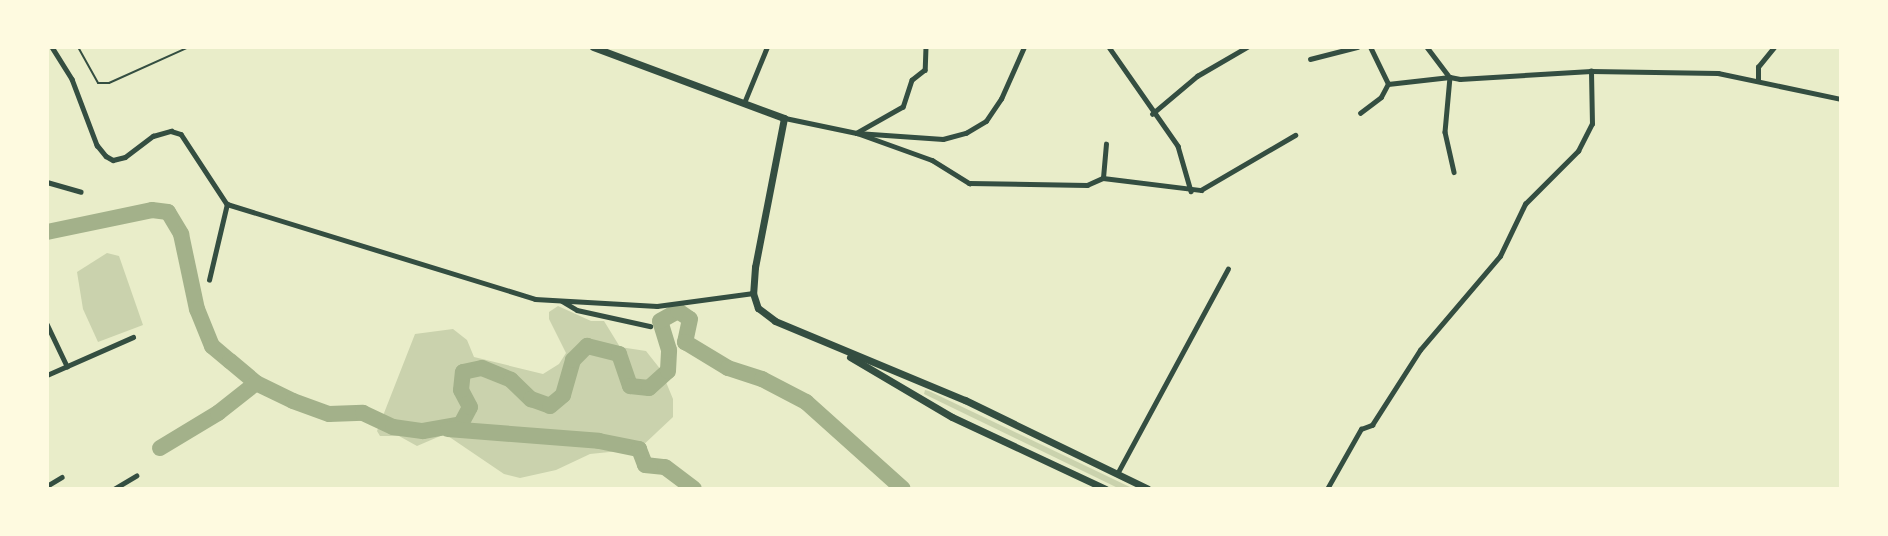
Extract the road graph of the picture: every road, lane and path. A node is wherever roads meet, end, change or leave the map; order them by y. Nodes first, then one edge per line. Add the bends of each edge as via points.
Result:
1 (52, 47) edge
2 (78, 47) edge
3 (189, 47) edge
4 (593, 47) edge
5 (767, 47) edge
6 (926, 47) edge
7 (1024, 47) edge
8 (1109, 47) edge
9 (1247, 47) edge
10 (1357, 47) edge
11 (1370, 47) edge
12 (1427, 47) edge
13 (1774, 47) edge
14 (1310, 59) dead end
15 (1591, 71) junction
16 (1451, 77) junction
17 (1758, 79) junction
18 (1388, 84) junction
19 (1841, 99) edge
20 (744, 104) junction
21 (1360, 113) dead end
22 (1152, 114) junction
23 (784, 118) junction
24 (857, 133) junction
25 (1295, 135) dead end
26 (1106, 144) dead end
27 (1454, 172) dead end
28 (1103, 178) junction
29 (47, 182) edge
30 (1191, 191) junction
31 (81, 192) dead end
32 (227, 204) junction
33 (1228, 269) dead end
34 (209, 280) dead end
35 (753, 293) junction
36 (561, 301) junction
37 (47, 324) edge
38 (650, 326) dead end
39 (132, 337) dead end
40 (825, 343) junction
41 (67, 366) junction
42 (47, 375) edge
43 (1117, 474) junction
44 (136, 476) dead end
45 (62, 477) dead end
46 (47, 486) edge
47 (114, 489) edge
48 (1105, 489) edge
49 (1148, 489) edge
50 (1327, 489) edge

1 - 32 street via 72,79 97,145 106,156 113,160 125,157 153,136 171,131 181,134
2 - 3 lane via 98,83 109,83
4 - 20 highway
5 - 20 street
6 - 24 street via 925,70 912,80 903,107
7 - 24 street via 1001,99 986,121 966,133 943,139
8 - 22 street
9 - 22 street via 1197,76
10 - 14 street
11 - 18 street
12 - 16 street
13 - 17 street via 1758,67
15 - 16 street via 1478,80
15 - 17 street via 1718,72
15 - 50 street via 1592,124 1578,150 1525,204 1500,256 1420,350 1372,425 1361,429
16 - 18 street
16 - 27 street via 1444,132
17 - 19 street
18 - 21 street via 1381,97
20 - 23 highway
22 - 30 street via 1178,146
23 - 24 street
23 - 35 highway
24 - 28 street via 932,160 969,183 1087,185
25 - 30 street via 1201,190
26 - 28 street
28 - 30 street
29 - 31 street
32 - 34 street
32 - 36 street via 403,261 535,299
33 - 43 street
35 - 36 street via 657,306
35 - 40 highway via 758,308 775,321
36 - 38 street via 577,310
37 - 41 street
39 - 41 street
40 - 43 highway via 965,400
40 - 48 highway via 952,417
41 - 42 street
43 - 49 highway
44 - 47 street
45 - 46 street

